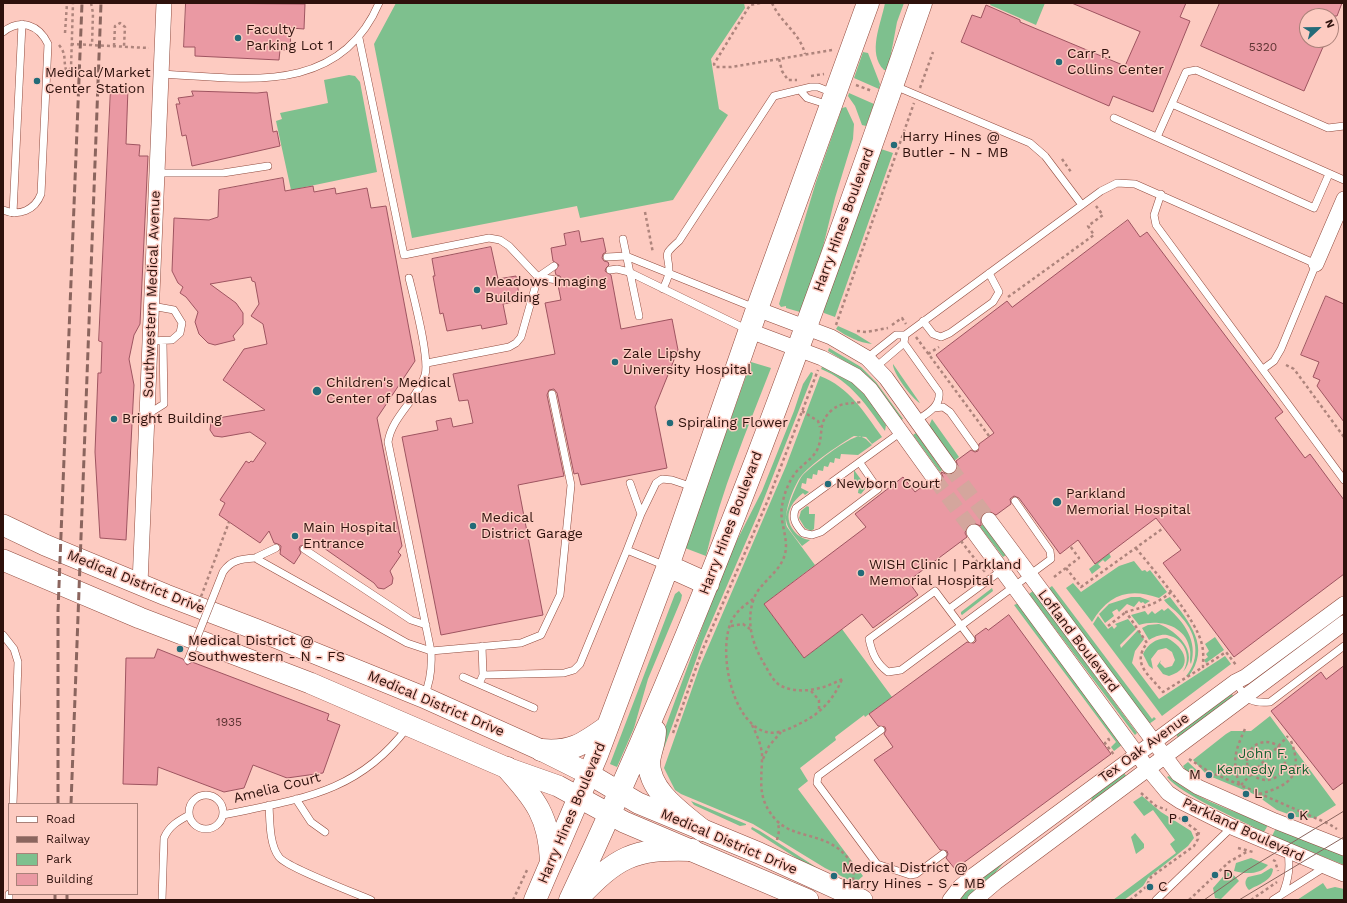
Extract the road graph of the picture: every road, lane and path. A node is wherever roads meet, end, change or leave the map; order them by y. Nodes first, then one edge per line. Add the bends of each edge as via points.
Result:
1 (67, 3) edge
2 (73, 3) edge
3 (91, 3) edge
4 (164, 3) edge
5 (379, 3) edge
6 (760, 3) edge
7 (772, 3) edge
8 (868, 3) edge
9 (921, 3) edge
10 (22, 24) junction
11 (3, 32) edge
12 (65, 33) dead end
13 (360, 38) junction
14 (71, 44) junction
15 (59, 45) dead end
16 (92, 45) junction
17 (114, 46) junction
18 (124, 46) junction
19 (149, 48) dead end
20 (832, 50) dead end
21 (933, 52) dead end
22 (805, 54) junction
23 (780, 59) junction
24 (160, 74) junction
25 (823, 74) dead end
26 (920, 88) dead end
27 (885, 89) junction
28 (800, 90) junction
29 (839, 95) junction
30 (914, 103) dead end
31 (1172, 104) junction
32 (1114, 118) dead end
33 (1344, 126) edge
34 (1157, 137) junction
35 (1062, 158) dead end
36 (268, 166) dead end
37 (1071, 172) dead end
38 (157, 173) junction
39 (1329, 174) junction
40 (1344, 180) edge
41 (1161, 194) junction
42 (1344, 199) edge
43 (1095, 204) dead end
44 (1082, 205) junction
45 (3, 210) edge
46 (645, 212) dead end
47 (13, 213) junction
48 (623, 239) dead end
49 (653, 253) dead end
50 (626, 256) junction
51 (607, 257) dead end
52 (1316, 264) junction
53 (554, 266) dead end
54 (610, 270) dead end
55 (629, 272) junction
56 (669, 272) junction
57 (989, 273) junction
58 (538, 277) junction
59 (409, 278) dead end
60 (557, 280) dead end
61 (663, 289) junction
62 (1006, 298) dead end
63 (152, 306) junction
64 (757, 309) junction
65 (639, 316) dead end
66 (837, 321) dead end
67 (923, 321) junction
68 (906, 324) dead end
69 (806, 328) junction
70 (750, 331) junction
71 (857, 331) dead end
72 (905, 335) junction
73 (916, 339) dead end
74 (157, 341) junction
75 (904, 343) junction
76 (944, 343) dead end
77 (798, 349) junction
78 (928, 354) junction
79 (872, 362) junction
80 (427, 363) junction
81 (1286, 365) dead end
82 (1263, 369) junction
83 (823, 374) dead end
84 (552, 394) dead end
85 (857, 398) dead end
86 (865, 408) dead end
87 (934, 408) junction
88 (802, 411) junction
89 (916, 421) junction
90 (820, 428) dead end
91 (901, 432) junction
92 (989, 436) dead end
93 (1344, 437) edge
94 (975, 447) dead end
95 (860, 463) junction
96 (949, 466) tunnel mouth
97 (934, 478) tunnel mouth
98 (1344, 480) edge
99 (630, 483) dead end
100 (695, 488) junction
101 (1015, 501) dead end
102 (641, 514) junction
103 (989, 520) tunnel mouth
104 (229, 522) dead end
105 (3, 525) edge
106 (1162, 529) dead end
107 (974, 532) tunnel mouth
108 (961, 541) dead end
109 (1070, 546) dead end
110 (276, 548) dead end
111 (1136, 548) junction
112 (304, 549) dead end
113 (627, 550) junction
114 (255, 558) junction
115 (1017, 559) junction
116 (3, 560) edge
117 (668, 566) junction
118 (1066, 568) junction
119 (994, 571) junction
120 (1029, 576) junction
121 (1054, 577) dead end
122 (140, 584) junction
123 (708, 584) junction
124 (1014, 587) junction
125 (1171, 592) junction
126 (754, 598) dead end
127 (1344, 604) edge
128 (197, 607) dead end
129 (949, 609) junction
130 (1126, 612) junction
131 (140, 618) junction
132 (1344, 623) edge
133 (426, 625) junction
134 (731, 626) junction
135 (961, 626) junction
136 (1108, 626) dead end
137 (3, 635) edge
138 (971, 639) dead end
139 (482, 646) junction
140 (1344, 646) edge
141 (431, 651) junction
142 (188, 660) dead end
143 (1236, 665) dead end
144 (1203, 667) junction
145 (483, 675) junction
146 (463, 677) dead end
147 (1235, 682) junction
148 (480, 684) junction
149 (811, 691) junction
150 (1246, 696) junction
151 (423, 697) junction
152 (534, 708) dead end
153 (655, 708) junction
154 (819, 711) junction
155 (752, 724) junction
156 (409, 726) junction
157 (607, 727) junction
158 (881, 730) dead end
159 (1245, 730) dead end
160 (782, 732) junction
161 (672, 734) dead end
162 (1288, 736) dead end
163 (1291, 741) dead end
164 (1153, 742) junction
165 (1278, 746) junction
166 (541, 750) junction
167 (1137, 754) junction
168 (1164, 757) junction
169 (1189, 759) dead end
170 (762, 760) junction
171 (507, 768) junction
172 (1148, 769) junction
173 (589, 774) junction
174 (1251, 774) junction
175 (1240, 785) junction
176 (619, 792) junction
177 (1142, 793) dead end
178 (1258, 794) junction
179 (579, 797) junction
180 (1078, 797) junction
181 (296, 799) junction
182 (13, 803) edge
183 (269, 805) junction
184 (1090, 812) junction
185 (1170, 812) dead end
186 (610, 814) junction
187 (189, 815) junction
188 (223, 815) junction
189 (1176, 816) dead end
190 (778, 822) junction
191 (1232, 827) junction
192 (702, 830) junction
193 (1339, 831) dead end
194 (325, 832) dead end
195 (1197, 833) junction
196 (1201, 834) dead end
197 (777, 840) dead end
198 (1238, 848) dead end
199 (1344, 848) edge
200 (692, 850) junction
201 (1288, 851) junction
202 (943, 854) dead end
203 (1275, 861) dead end
204 (541, 862) junction
205 (1325, 866) junction
206 (1344, 874) edge
207 (857, 892) edge
208 (1283, 893) junction
209 (162, 900) edge
210 (371, 900) edge
211 (513, 900) edge
212 (535, 900) edge
213 (570, 900) edge
214 (576, 900) edge
215 (808, 900) edge
216 (950, 900) edge
217 (975, 900) edge
218 (1130, 900) edge
219 (1156, 900) edge
220 (1189, 900) edge
221 (1251, 900) edge
222 (1273, 900) edge

1 - 12 path
2 - 14 path
3 - 16 path
4 - 24 street, Southwestern Medical Avenue
5 - 13 lane
6 - 23 path via 750,5 714,66 731,67
7 - 22 path via 780,18 799,38
8 - 29 main road, Harry Hines Boulevard
9 - 27 main road, Harry Hines Boulevard
10 - 11 lane
10 - 47 lane
10 - 47 lane via 38,29 48,44 46,105 41,194 37,203 30,209
13 - 24 lane via 333,58 290,76 266,79
13 - 58 lane via 404,256 489,238 500,240 509,246
14 - 15 path via 69,70 66,70 65,53
14 - 16 path
16 - 17 path
17 - 18 path
17 - 18 path via 115,26 120,23 125,27
18 - 19 path
20 - 22 path
21 - 26 path
22 - 23 path
23 - 25 path via 782,71 788,80
24 - 38 street, Southwestern Medical Avenue
27 - 29 path
27 - 44 lane via 1030,143 1045,156
27 - 69 main road, Harry Hines Boulevard
28 - 29 lane via 818,87
28 - 29 lane via 807,98
28 - 56 lane via 774,96 770,101 679,241 669,250 666,258
29 - 64 main road, Harry Hines Boulevard
30 - 66 path
31 - 33 lane via 1186,72 1196,70 1328,128
31 - 34 lane
31 - 39 lane
32 - 34 lane
34 - 39 lane via 1314,208
35 - 37 path
36 - 38 lane via 223,173
38 - 63 street, Southwestern Medical Avenue
39 - 40 lane
41 - 44 lane via 1136,184 1117,183
41 - 52 lane
41 - 82 lane via 1154,215 1156,226
42 - 52 street
43 - 62 path via 1103,215 1088,226 1094,235
44 - 57 lane
45 - 47 lane
46 - 49 path
48 - 50 lane
50 - 51 lane
50 - 55 lane
50 - 56 lane
52 - 82 lane via 1281,349 1274,361
53 - 58 lane
54 - 55 lane
55 - 61 lane
55 - 65 lane
56 - 61 lane
56 - 64 lane
57 - 67 lane
57 - 67 lane via 999,292 993,302 950,333 941,336 933,334
58 - 60 lane
58 - 80 lane via 521,337 516,344
59 - 80 lane
61 - 70 lane
63 - 74 street, Southwestern Medical Avenue
63 - 74 lane via 174,310 182,323 180,333 172,340
64 - 69 street
64 - 70 main road, Harry Hines Boulevard
67 - 72 lane
68 - 71 path via 902,318 886,329
69 - 77 main road, Harry Hines Boulevard
69 - 79 street via 836,340
70 - 77 street
70 - 100 main road, Harry Hines Boulevard
72 - 75 lane
72 - 79 lane via 896,335
73 - 78 path
74 - 122 street, Southwestern Medical Avenue via 148,414
75 - 79 lane
75 - 87 lane via 937,387 940,398
76 - 78 path
77 - 91 street via 856,376 870,389
77 - 123 main road, Harry Hines Boulevard
78 - 92 path
79 - 89 street
80 - 133 lane via 423,381 393,426 388,442
81 - 93 path via 1294,369
82 - 98 lane
83 - 88 path via 818,370
84 - 139 lane via 571,485 560,595 541,635 521,643
85 - 86 path
87 - 89 lane
87 - 94 lane via 943,407 950,412
88 - 90 path via 818,421
88 - 161 path via 768,500 702,651
89 - 91 street
89 - 96 street
91 - 95 lane
91 - 97 street
95 - 95 lane via 796,508 794,519 803,533 812,535 821,532 878,488
99 - 102 lane
100 - 102 lane via 662,479 656,483
100 - 117 main road, Harry Hines Boulevard
101 - 120 lane via 1052,554 1051,559
102 - 113 lane
103 - 115 street, Lofland Boulevard
104 - 128 path, bridge
105 - 122 main road, Medical District Drive
106 - 111 path
107 - 119 street, Lofland Boulevard
108 - 119 path via 984,572
109 - 118 path via 1079,558
110 - 114 lane
111 - 118 path via 1081,587
111 - 125 path
112 - 133 lane via 411,620
113 - 117 lane
113 - 145 lane via 580,664 574,670 550,674
114 - 141 lane via 407,643
114 - 142 lane, bridge via 237,560 228,564 222,572
115 - 119 lane
115 - 120 street, Lofland Boulevard
116 - 131 main road, Medical District Drive
117 - 123 main road
117 - 157 main road, Harry Hines Boulevard
118 - 121 path
119 - 124 street, Lofland Boulevard
119 - 129 lane
120 - 124 lane
120 - 164 street, Lofland Boulevard
122 - 131 main road
122 - 151 main road, Medical District Drive
123 - 153 main road, Harry Hines Boulevard
124 - 135 lane
124 - 167 street, Lofland Boulevard
125 - 130 path via 1148,607
125 - 144 path via 1202,644
126 - 134 path via 737,613
127 - 147 street, Tex Oak Avenue
129 - 135 lane
129 - 135 lane via 935,591 869,639 873,656 888,672 901,670
130 - 136 path
130 - 144 path via 1147,643 1140,657 1140,664 1163,692
131 - 156 main road, Medical District Drive via 310,683
132 - 150 street, Tex Oak Avenue
133 - 141 lane
134 - 149 path via 742,624 748,628 759,655 778,684
134 - 155 path via 726,652 728,673 738,702
135 - 138 lane
137 - 182 lane via 14,649 18,662
139 - 141 lane
139 - 145 lane
140 - 150 lane via 1270,702 1257,703
141 - 151 lane via 429,685
143 - 144 path via 1226,652
145 - 148 lane
146 - 148 lane
147 - 150 lane
147 - 164 street, Tex Oak Avenue
148 - 152 lane
149 - 154 path via 819,700
149 - 154 path via 842,679 827,704
150 - 168 street, Tex Oak Avenue
151 - 156 main road
151 - 166 main road, Medical District Drive
153 - 176 main road, Harry Hines Boulevard
153 - 192 main road via 655,737 649,760 653,780 658,790
154 - 160 path
155 - 160 path via 764,731
155 - 170 path via 758,736
156 - 171 main road, Medical District Drive
156 - 181 lane, Amelia Court via 393,746 363,772 339,785
157 - 166 main road via 582,745 558,752
157 - 173 main road, Harry Hines Boulevard
158 - 202 lane via 818,776 817,783 877,864 910,875 916,874
159 - 175 path via 1236,750 1234,762
160 - 170 path via 769,746
162 - 165 path
163 - 178 path via 1296,767 1292,778 1285,785
164 - 167 street, Tex Oak Avenue
164 - 168 street, Parkland Boulevard
165 - 174 path
165 - 174 path via 1271,742 1254,746 1246,758
165 - 174 path via 1284,759 1280,775 1266,780
166 - 173 main road, Medical District Drive
167 - 172 street, Parkland Boulevard
167 - 180 street, Tex Oak Avenue
168 - 172 street, Tex Oak Avenue
168 - 199 street, Parkland Boulevard via 1178,774 1198,788
169 - 175 path via 1208,771
170 - 190 path via 762,795 769,811
171 - 179 main road, Medical District Drive via 558,786
171 - 204 main road via 532,796 542,813 550,842
172 - 184 street, Tex Oak Avenue
172 - 191 street, Parkland Boulevard via 1168,793 1180,802
173 - 176 main road, Medical District Drive
173 - 179 main road, Harry Hines Boulevard
174 - 175 path
175 - 178 path
176 - 186 main road, Harry Hines Boulevard
176 - 192 main road, Medical District Drive via 638,803
177 - 185 path via 1156,806
178 - 193 path via 1329,824
179 - 186 main road, Medical District Drive
179 - 204 main road, Harry Hines Boulevard
180 - 184 street
180 - 216 street, Tex Oak Avenue via 974,875
181 - 183 lane, Amelia Court
181 - 194 lane via 311,822
183 - 188 lane, Amelia Court
183 - 210 lane via 275,849 279,858
184 - 217 street, Tex Oak Avenue
186 - 200 main road, Medical District Drive
186 - 213 main road, Harry Hines Boulevard
187 - 188 lane, Amelia Court via 197,827 204,829 215,827
187 - 188 lane, Amelia Court via 193,801 206,795 213,796 219,801
187 - 209 lane via 175,823 164,838
189 - 195 path via 1193,826
190 - 197 path
190 - 207 path via 828,841 837,847 851,862
191 - 201 street, Parkland Boulevard
191 - 219 lane
192 - 207 main road, Medical District Drive
195 - 196 path
195 - 218 path via 1198,839 1194,846 1151,877 1146,887
198 - 220 path via 1248,851 1229,862
200 - 214 main road via 652,850 637,853 608,869
200 - 215 main road, Medical District Drive
201 - 205 street, Parkland Boulevard
201 - 208 lane via 1290,866
203 - 221 path via 1278,870 1277,881
204 - 211 path
204 - 212 main road, Harry Hines Boulevard
205 - 206 street, Parkland Boulevard
205 - 208 lane
208 - 222 lane

